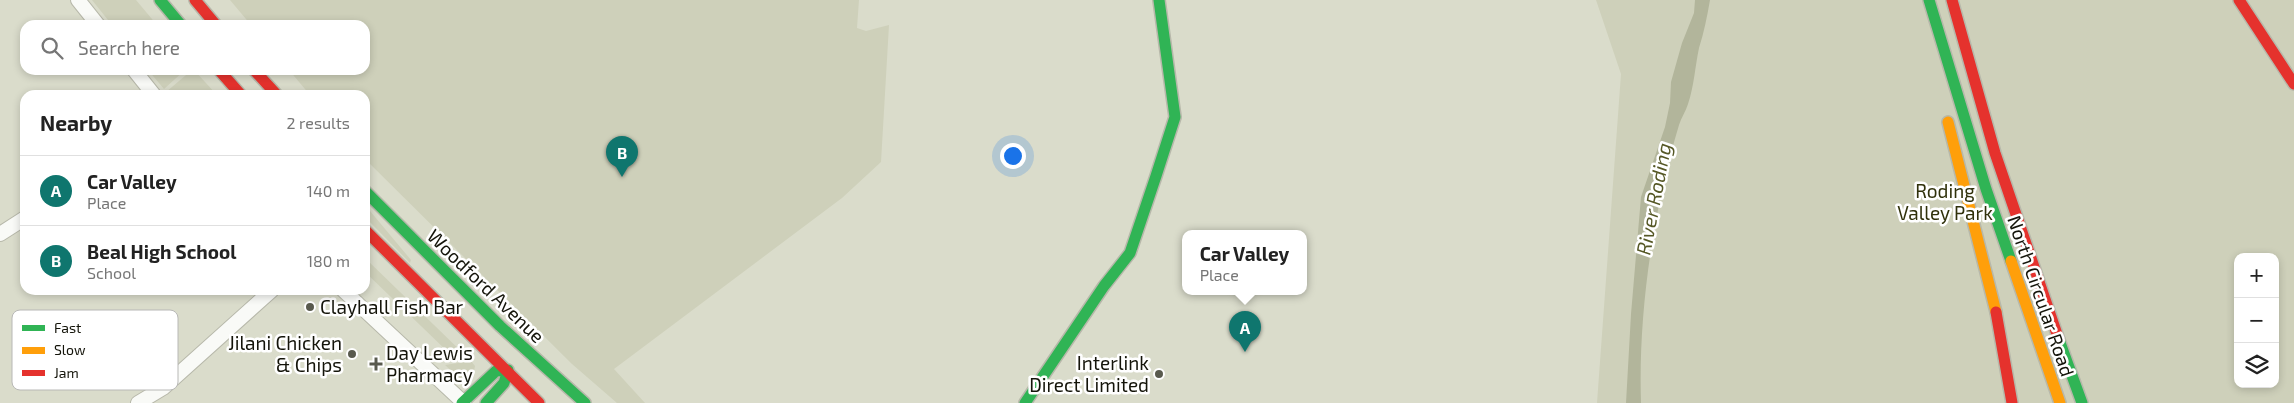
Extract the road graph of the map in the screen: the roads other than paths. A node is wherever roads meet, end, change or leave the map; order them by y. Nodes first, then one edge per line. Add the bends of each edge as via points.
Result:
1 (78, 0) edge
2 (160, 0) edge
3 (195, 0) edge
4 (1159, 0) edge
5 (1929, 0) edge
6 (1952, 0) edge
7 (2239, 0) edge
8 (94, 20) edge
9 (177, 20) edge
10 (212, 20) edge
11 (1936, 26) junction
12 (138, 75) edge
13 (223, 75) edge
14 (259, 75) edge
15 (1940, 80) dead end
16 (2294, 84) edge
17 (150, 90) edge
18 (237, 90) edge
19 (272, 90) edge
20 (1943, 107) dead end
21 (370, 197) edge
22 (20, 221) edge
23 (406, 233) junction
24 (0, 234) edge
25 (370, 234) edge
26 (426, 270) dead end
27 (266, 295) edge
28 (348, 295) edge
29 (506, 354) dead end
30 (521, 364) junction
31 (178, 375) edge
32 (160, 390) edge
33 (138, 403) edge
34 (463, 403) edge
35 (486, 403) edge
36 (539, 403) edge
37 (585, 403) edge
38 (1025, 403) edge
39 (2012, 403) edge
40 (2060, 403) edge
41 (2082, 403) edge

1 - 8 street
2 - 9 main road
3 - 10 main road
4 - 38 main road via 1175,117 1162,159 1130,253
5 - 11 main road, North Circular Road
6 - 41 main road, North Circular Road via 1997,155
7 - 16 main road
11 - 15 main road
11 - 40 main road, North Circular Road via 1989,198
12 - 17 street
13 - 18 main road
14 - 19 main road
20 - 39 main road via 1971,209
21 - 23 main road, Woodford Avenue
22 - 24 street
23 - 26 main road
23 - 30 main road, Woodford Avenue
25 - 30 main road, Woodford Avenue
27 - 31 street
28 - 34 street
29 - 30 main road
30 - 34 main road via 496,371
30 - 35 main road
30 - 36 main road, Woodford Avenue
30 - 37 main road, Woodford Avenue
32 - 33 street

